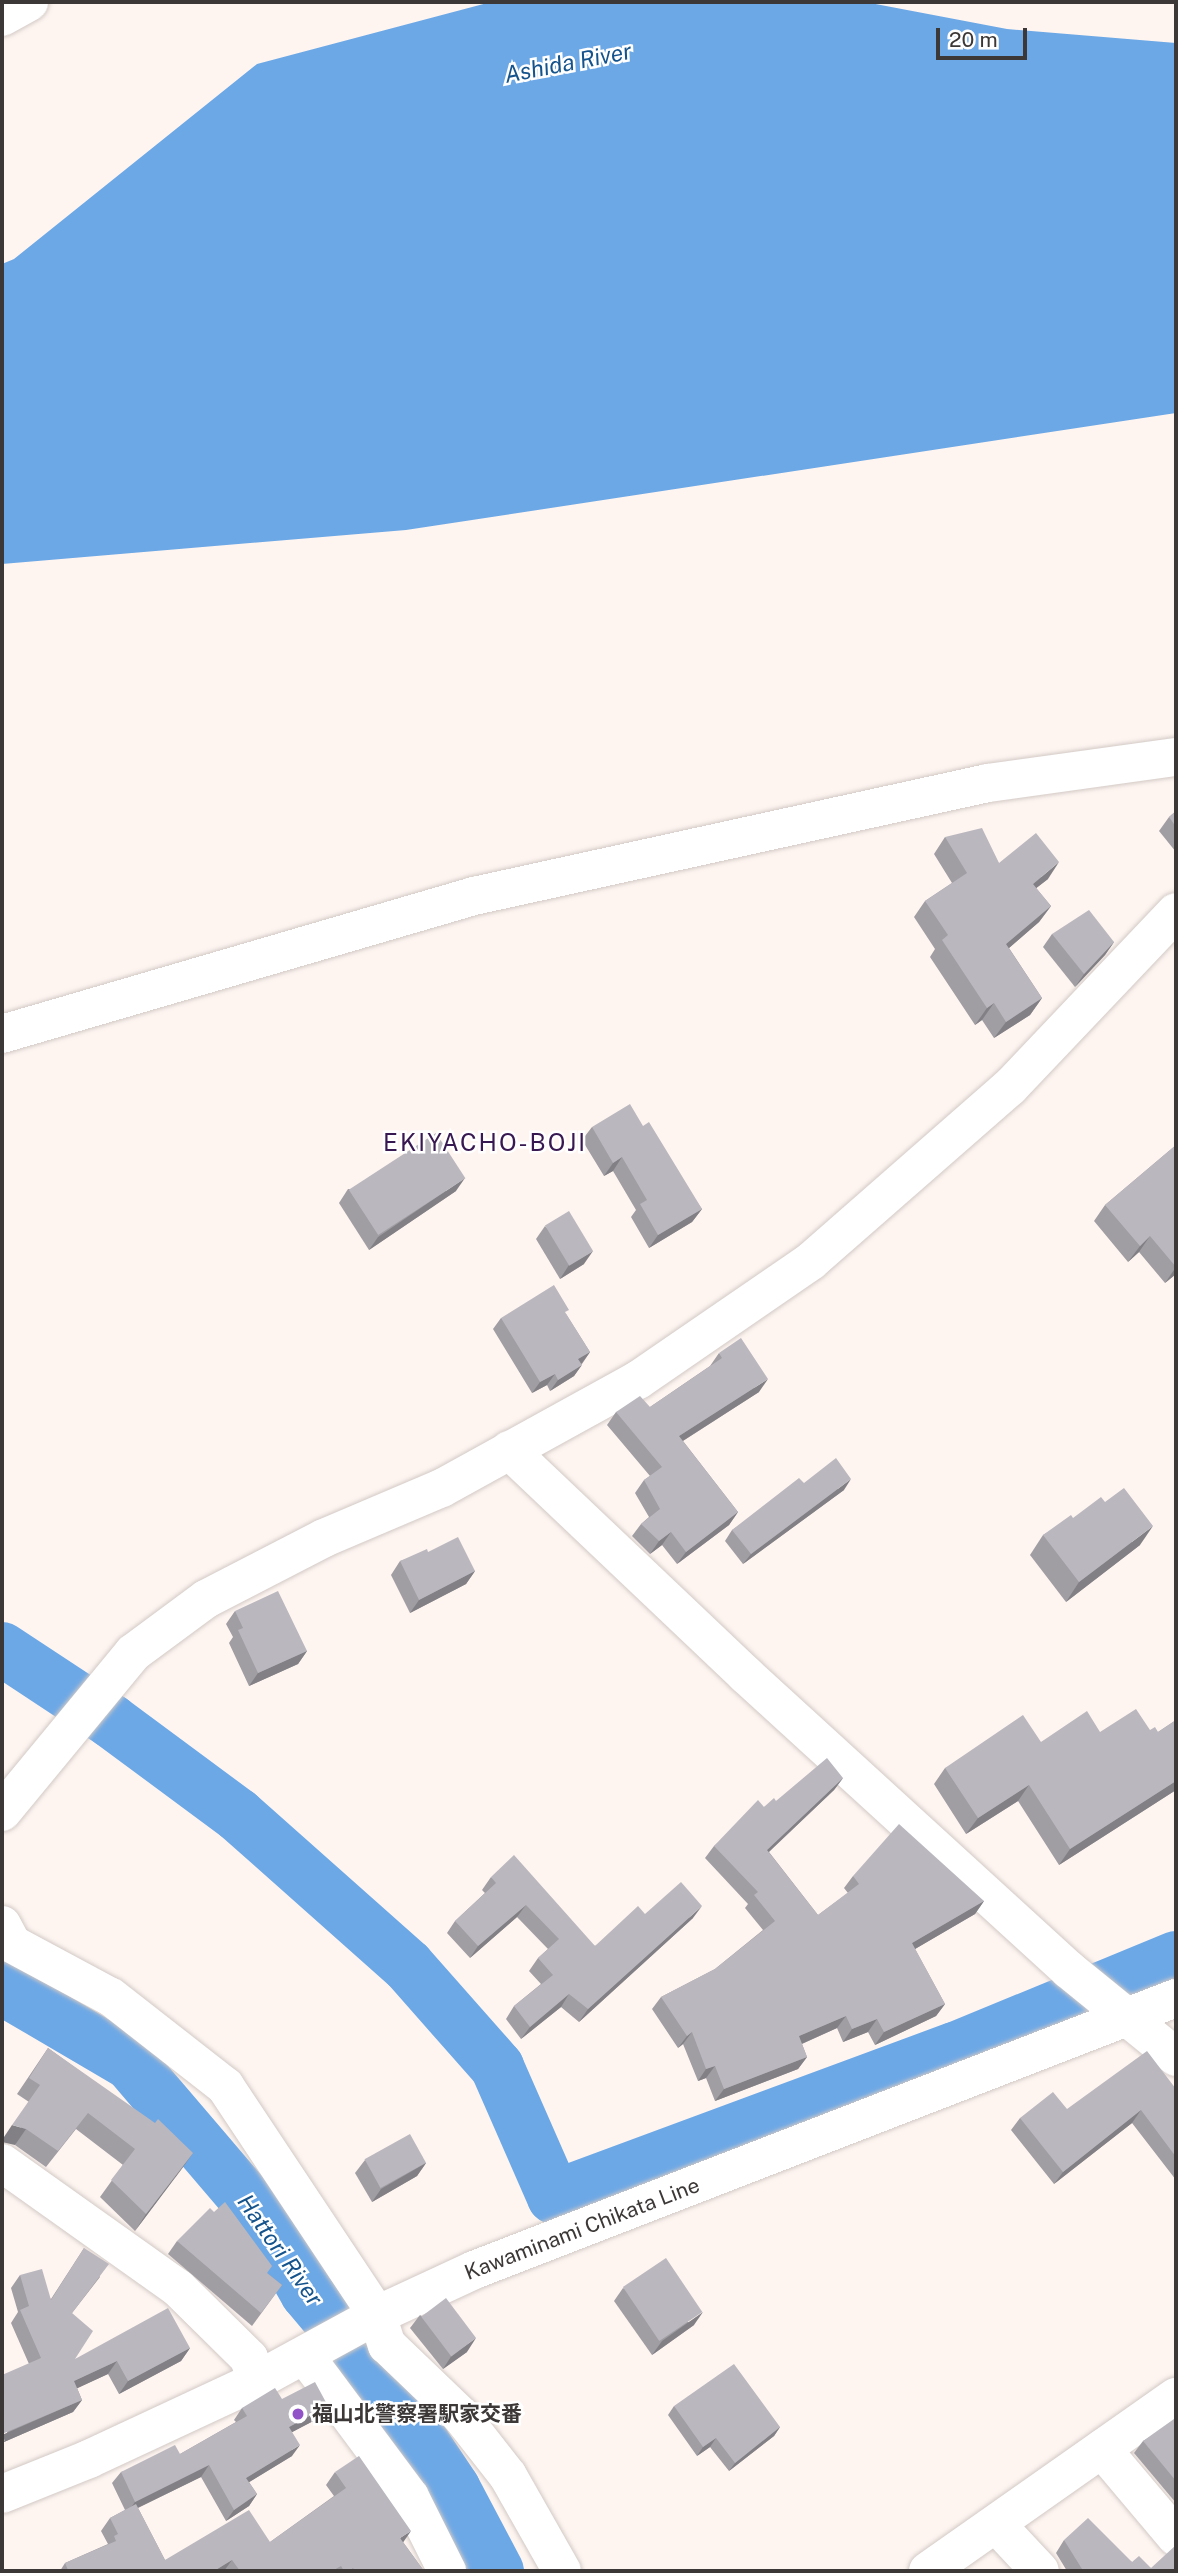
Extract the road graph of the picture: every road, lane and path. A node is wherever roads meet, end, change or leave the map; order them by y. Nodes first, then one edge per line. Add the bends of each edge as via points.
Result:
1 (29, 2) edge
2 (2, 18) edge
3 (1176, 757) edge
4 (1176, 912) edge
5 (2, 1034) edge
6 (509, 1450) junction
7 (2, 1812) edge
8 (6, 1947) edge
9 (1176, 1998) edge
10 (1127, 2020) junction
11 (1176, 2057) edge
12 (2, 2163) edge
13 (369, 2319) junction
14 (310, 2355) junction
15 (256, 2381) junction
16 (1176, 2396) edge
17 (1102, 2449) junction
18 (2, 2494) edge
19 (996, 2524) junction
20 (1176, 2536) edge
21 (447, 2571) edge
22 (562, 2571) edge
23 (928, 2571) edge
24 (1040, 2571) edge

1 - 2 street
3 - 5 street via 988,783 474,896
4 - 6 street via 1010,1087 811,1261 638,1380
6 - 7 street via 442,1488 324,1538 206,1599 133,1653
6 - 10 street via 746,1675
8 - 13 street via 111,1997 225,2085
9 - 10 street, Kawaminami Chikata Line
10 - 11 street
10 - 13 street, Kawaminami Chikata Line via 474,2270
12 - 15 street via 178,2288 249,2358
13 - 14 street, Kawaminami Chikata Line
13 - 22 street via 387,2345 461,2416 508,2476
14 - 15 street, Kawaminami Chikata Line
14 - 21 street via 410,2497
15 - 18 street, Kawaminami Chikata Line
16 - 17 street
17 - 19 street
17 - 20 street
19 - 23 street
19 - 24 street

